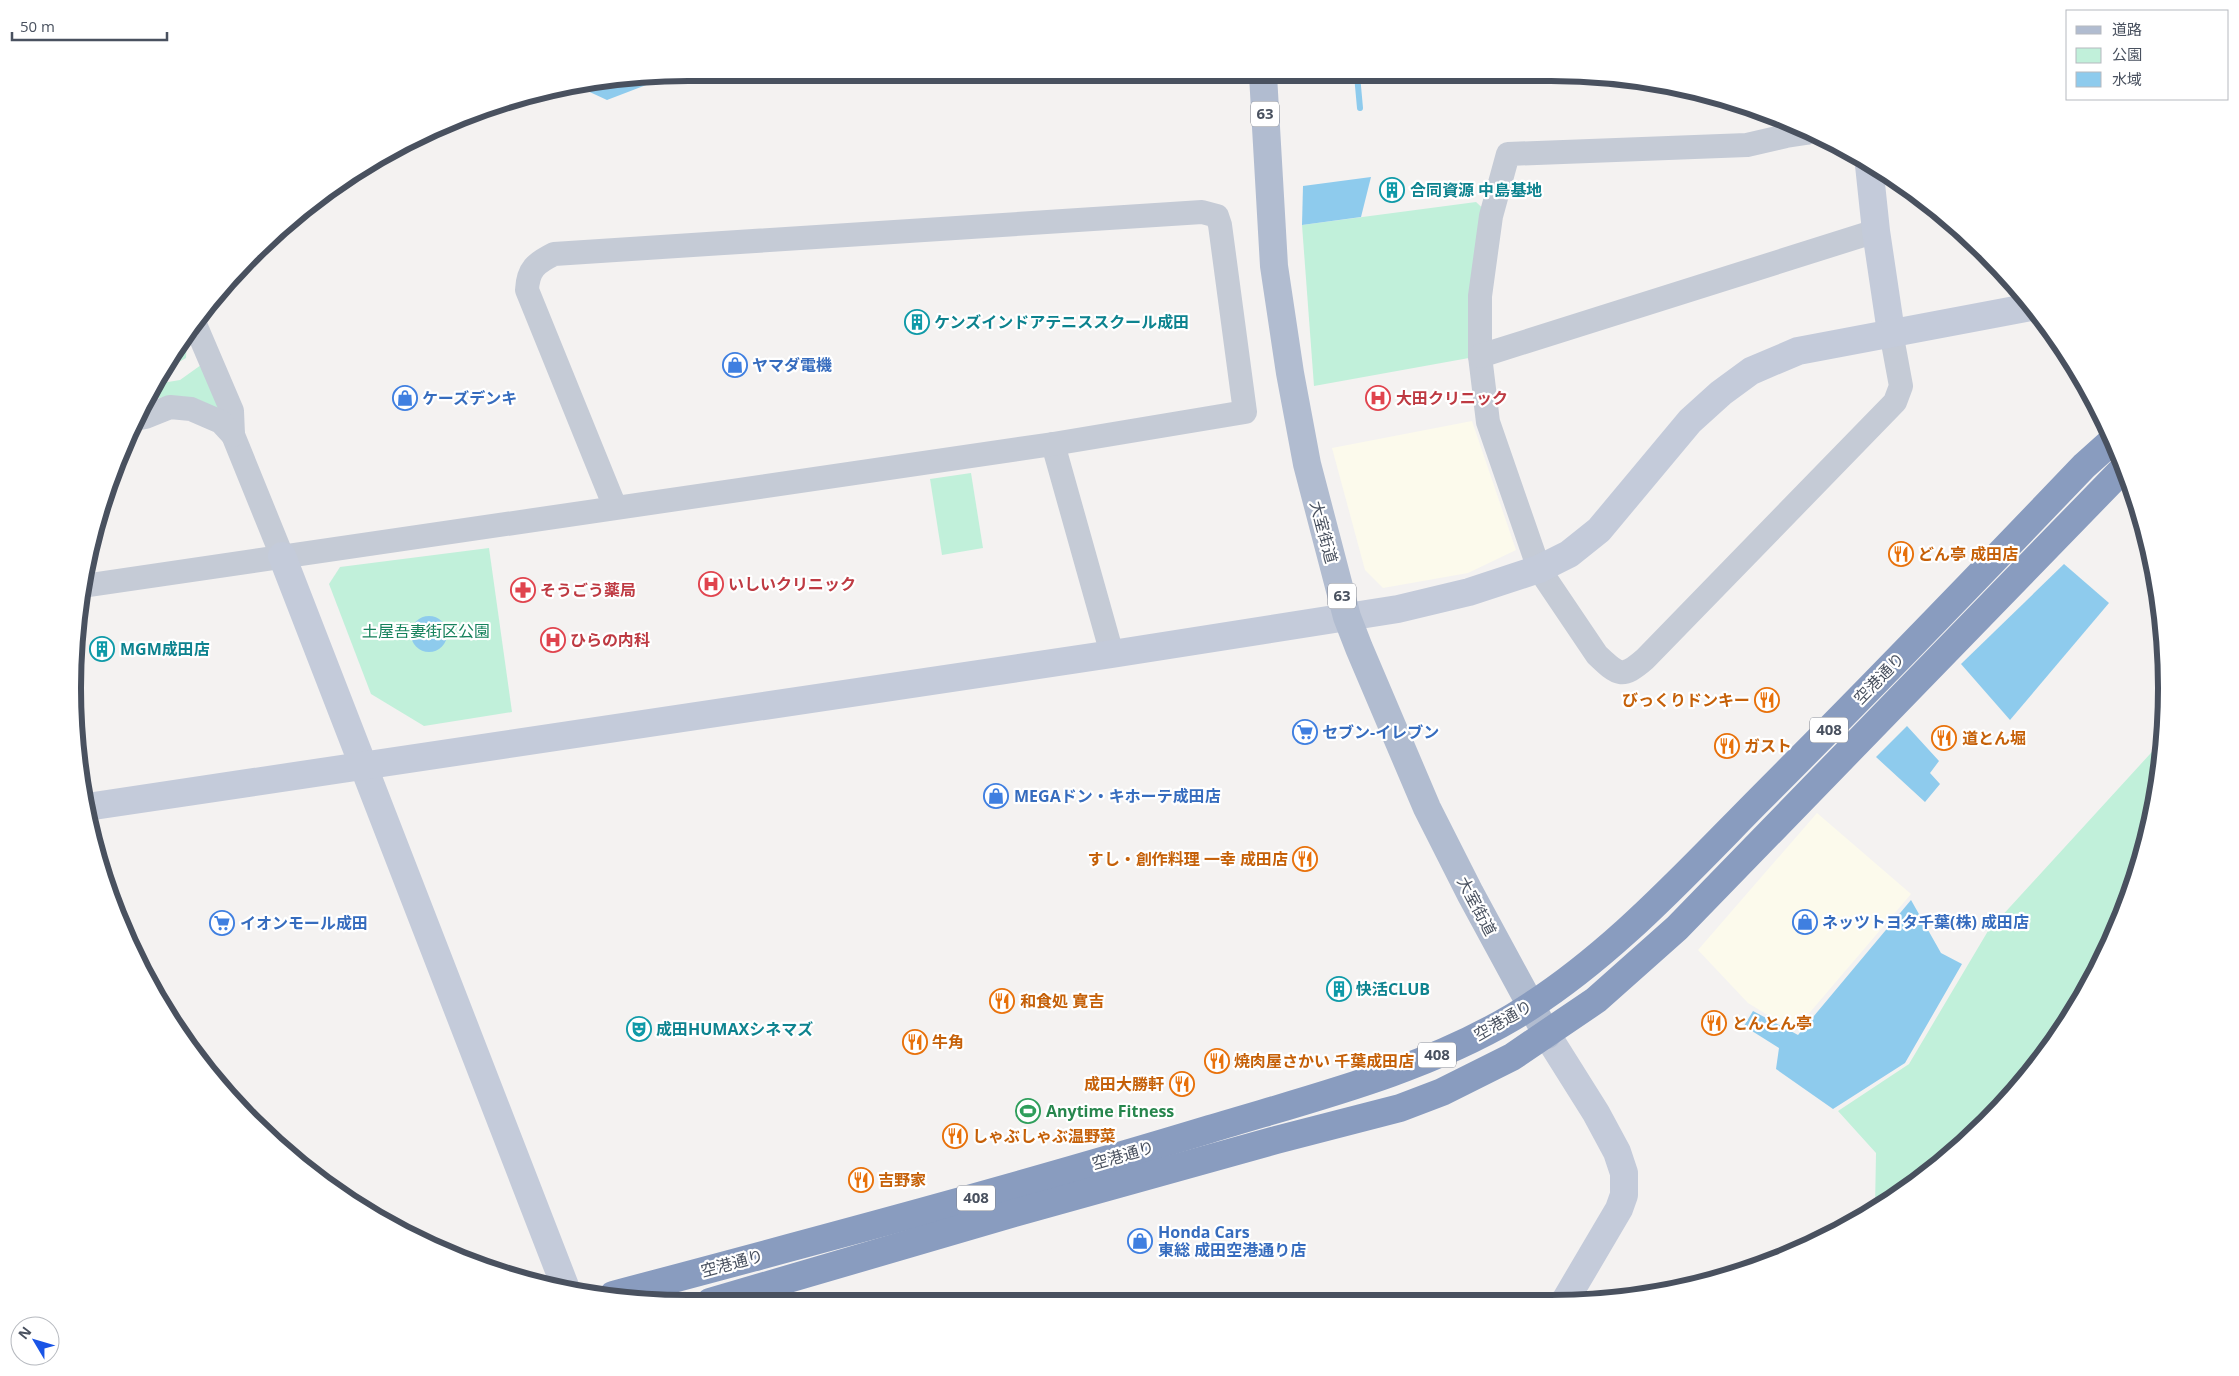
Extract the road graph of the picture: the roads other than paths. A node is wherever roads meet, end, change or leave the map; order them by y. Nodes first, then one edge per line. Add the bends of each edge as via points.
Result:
1 (1263, 81) edge
2 (1799, 135) edge
3 (1870, 173) edge
4 (1876, 231) junction
5 (2024, 309) edge
6 (198, 332) edge
7 (1891, 332) junction
8 (1480, 356) junction
9 (146, 417) edge
10 (233, 435) junction
11 (1053, 444) junction
12 (2107, 445) edge
13 (2119, 474) edge
14 (615, 507) junction
15 (282, 556) junction
16 (1539, 569) junction
17 (90, 585) edge
18 (1347, 617) junction
19 (1112, 654) junction
20 (364, 766) junction
21 (93, 806) edge
22 (1531, 1005) junction
23 (1546, 1035) junction
24 (563, 1281) edge
25 (627, 1291) edge
26 (1568, 1294) edge
27 (734, 1295) edge

1 - 18 main road, 大室街道 / 63 via 1274,266 1290,373 1306,464
2 - 8 street via 1747,145 1508,154 1491,216 1480,296
3 - 4 street
4 - 7 street
4 - 8 street
5 - 7 street
6 - 10 street via 232,412
7 - 16 street via 1798,351 1751,371 1720,393 1690,421 1599,530 1569,554
7 - 16 street via 1902,386 1895,402 1630,672 1618,672 1597,655
8 - 16 street via 1488,422
9 - 10 street via 170,407 191,409 221,422
10 - 15 street
11 - 14 street
11 - 14 street via 1245,412 1217,216 1202,212 554,254 539,262 528,276 527,290
11 - 19 street
12 - 22 highway, 空港通り / 408 via 1630,928
13 - 23 highway, 空港通り / 408 via 1677,928 1596,1000
14 - 15 street
15 - 17 street
15 - 20 street
16 - 18 street via 1469,592
18 - 19 street
18 - 22 main road, 大室街道 / 63 via 1427,808
19 - 20 street
20 - 21 street
20 - 24 street
22 - 23 main road, 大室街道 / 63
22 - 25 highway, 空港通り / 408 via 1506,1021 1438,1054 1336,1091 969,1200
23 - 26 street via 1596,1112 1624,1172 1624,1195 1619,1209
23 - 27 highway, 空港通り / 408 via 1512,1057 1442,1092 1400,1108 1014,1213

